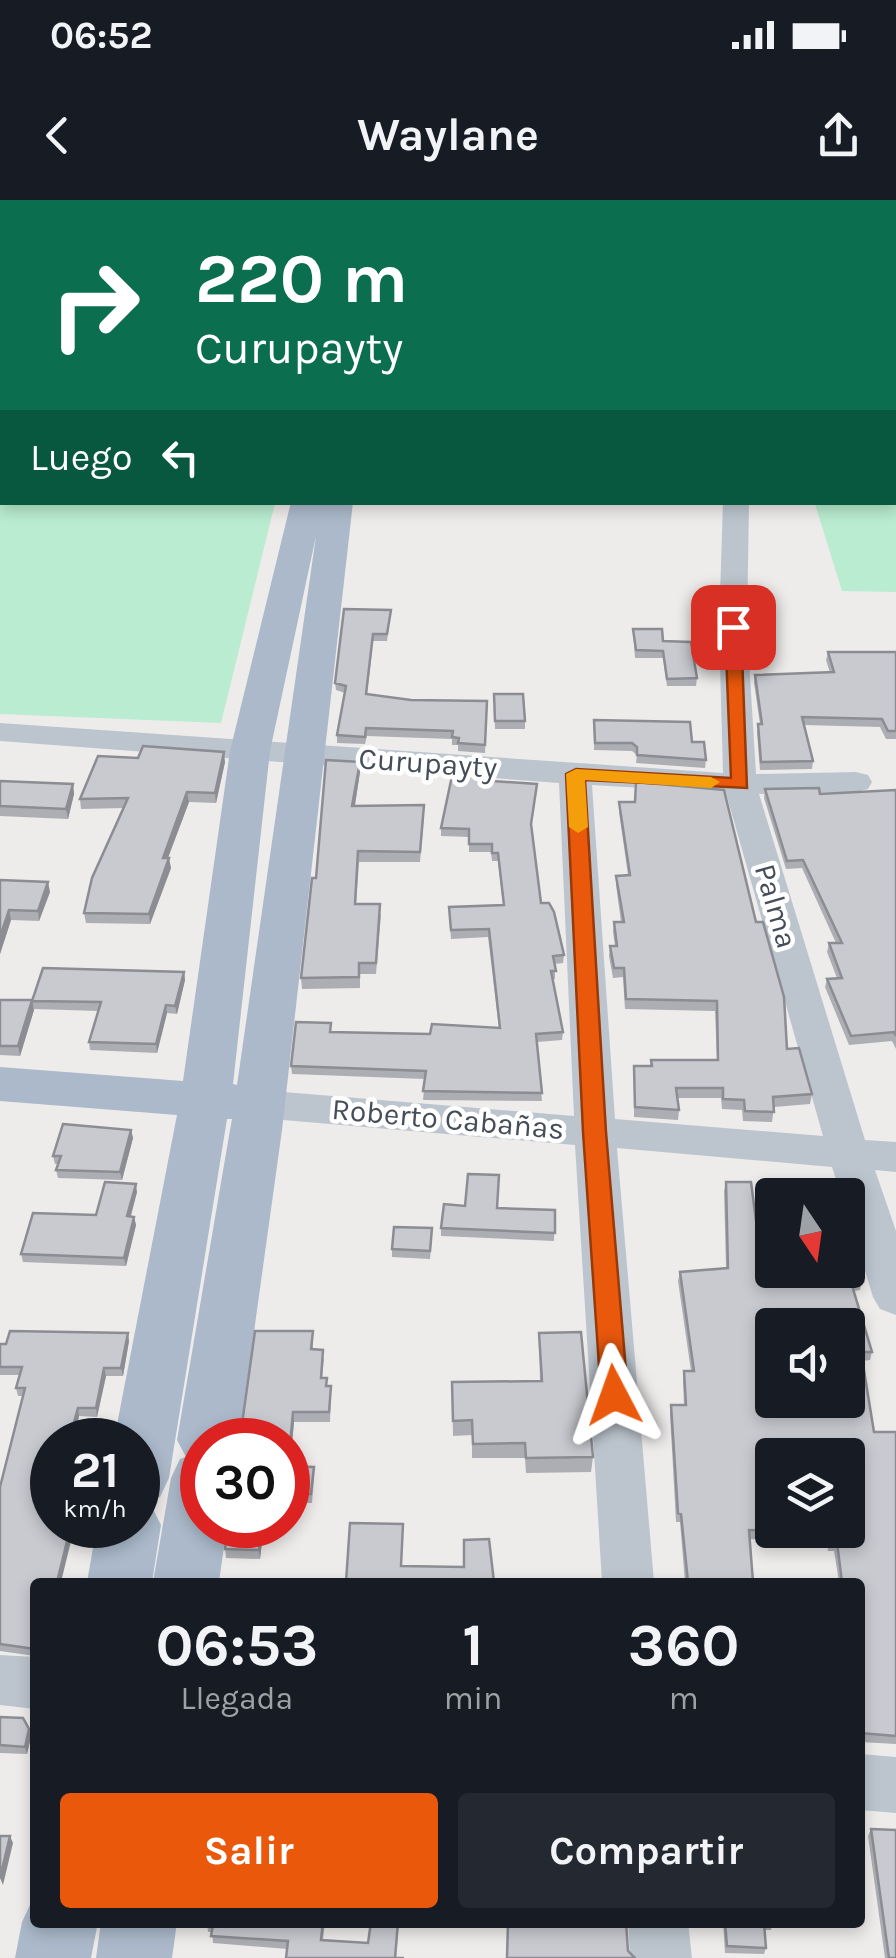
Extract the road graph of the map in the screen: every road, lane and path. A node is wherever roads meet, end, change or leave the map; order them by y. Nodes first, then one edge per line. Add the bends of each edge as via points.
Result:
1 (306, 505) edge
2 (337, 505) edge
3 (736, 505) edge
4 (0, 732) edge
5 (250, 751) junction
6 (302, 753) junction
7 (576, 774) junction
8 (856, 782) dead end
9 (740, 784) junction
10 (0, 1084) edge
11 (205, 1100) junction
12 (260, 1104) junction
13 (594, 1132) junction
14 (849, 1154) junction
15 (896, 1157) edge
16 (896, 1296) edge
17 (149, 1418) edge
18 (211, 1418) edge
19 (125, 1548) edge
20 (191, 1548) edge
21 (120, 1578) edge
22 (187, 1578) edge
23 (628, 1578) edge
24 (0, 1680) edge
25 (30, 1683) edge
26 (865, 1782) edge
27 (896, 1785) edge
28 (59, 1928) edge
29 (137, 1928) edge
30 (658, 1928) edge
31 (54, 1958) edge
32 (134, 1958) edge
33 (661, 1958) edge

1 - 5 main road
2 - 6 main road
3 - 9 street, Palma
4 - 5 street, Curupayty
5 - 6 street, Curupayty
5 - 11 main road
6 - 7 street, Curupayty
6 - 12 main road
7 - 9 street, Curupayty
7 - 13 street
8 - 9 street, Curupayty
9 - 14 street, Palma
10 - 11 main road, Roberto Cabañas
11 - 12 main road, Roberto Cabañas
11 - 17 main road
12 - 13 street, Roberto Cabañas
12 - 18 main road
13 - 14 street, Roberto Cabañas
13 - 23 street
14 - 15 street, Roberto Cabañas
14 - 16 street, Palma
19 - 21 main road
20 - 22 main road
24 - 25 street
26 - 27 street
28 - 31 main road
29 - 32 main road
30 - 33 street

